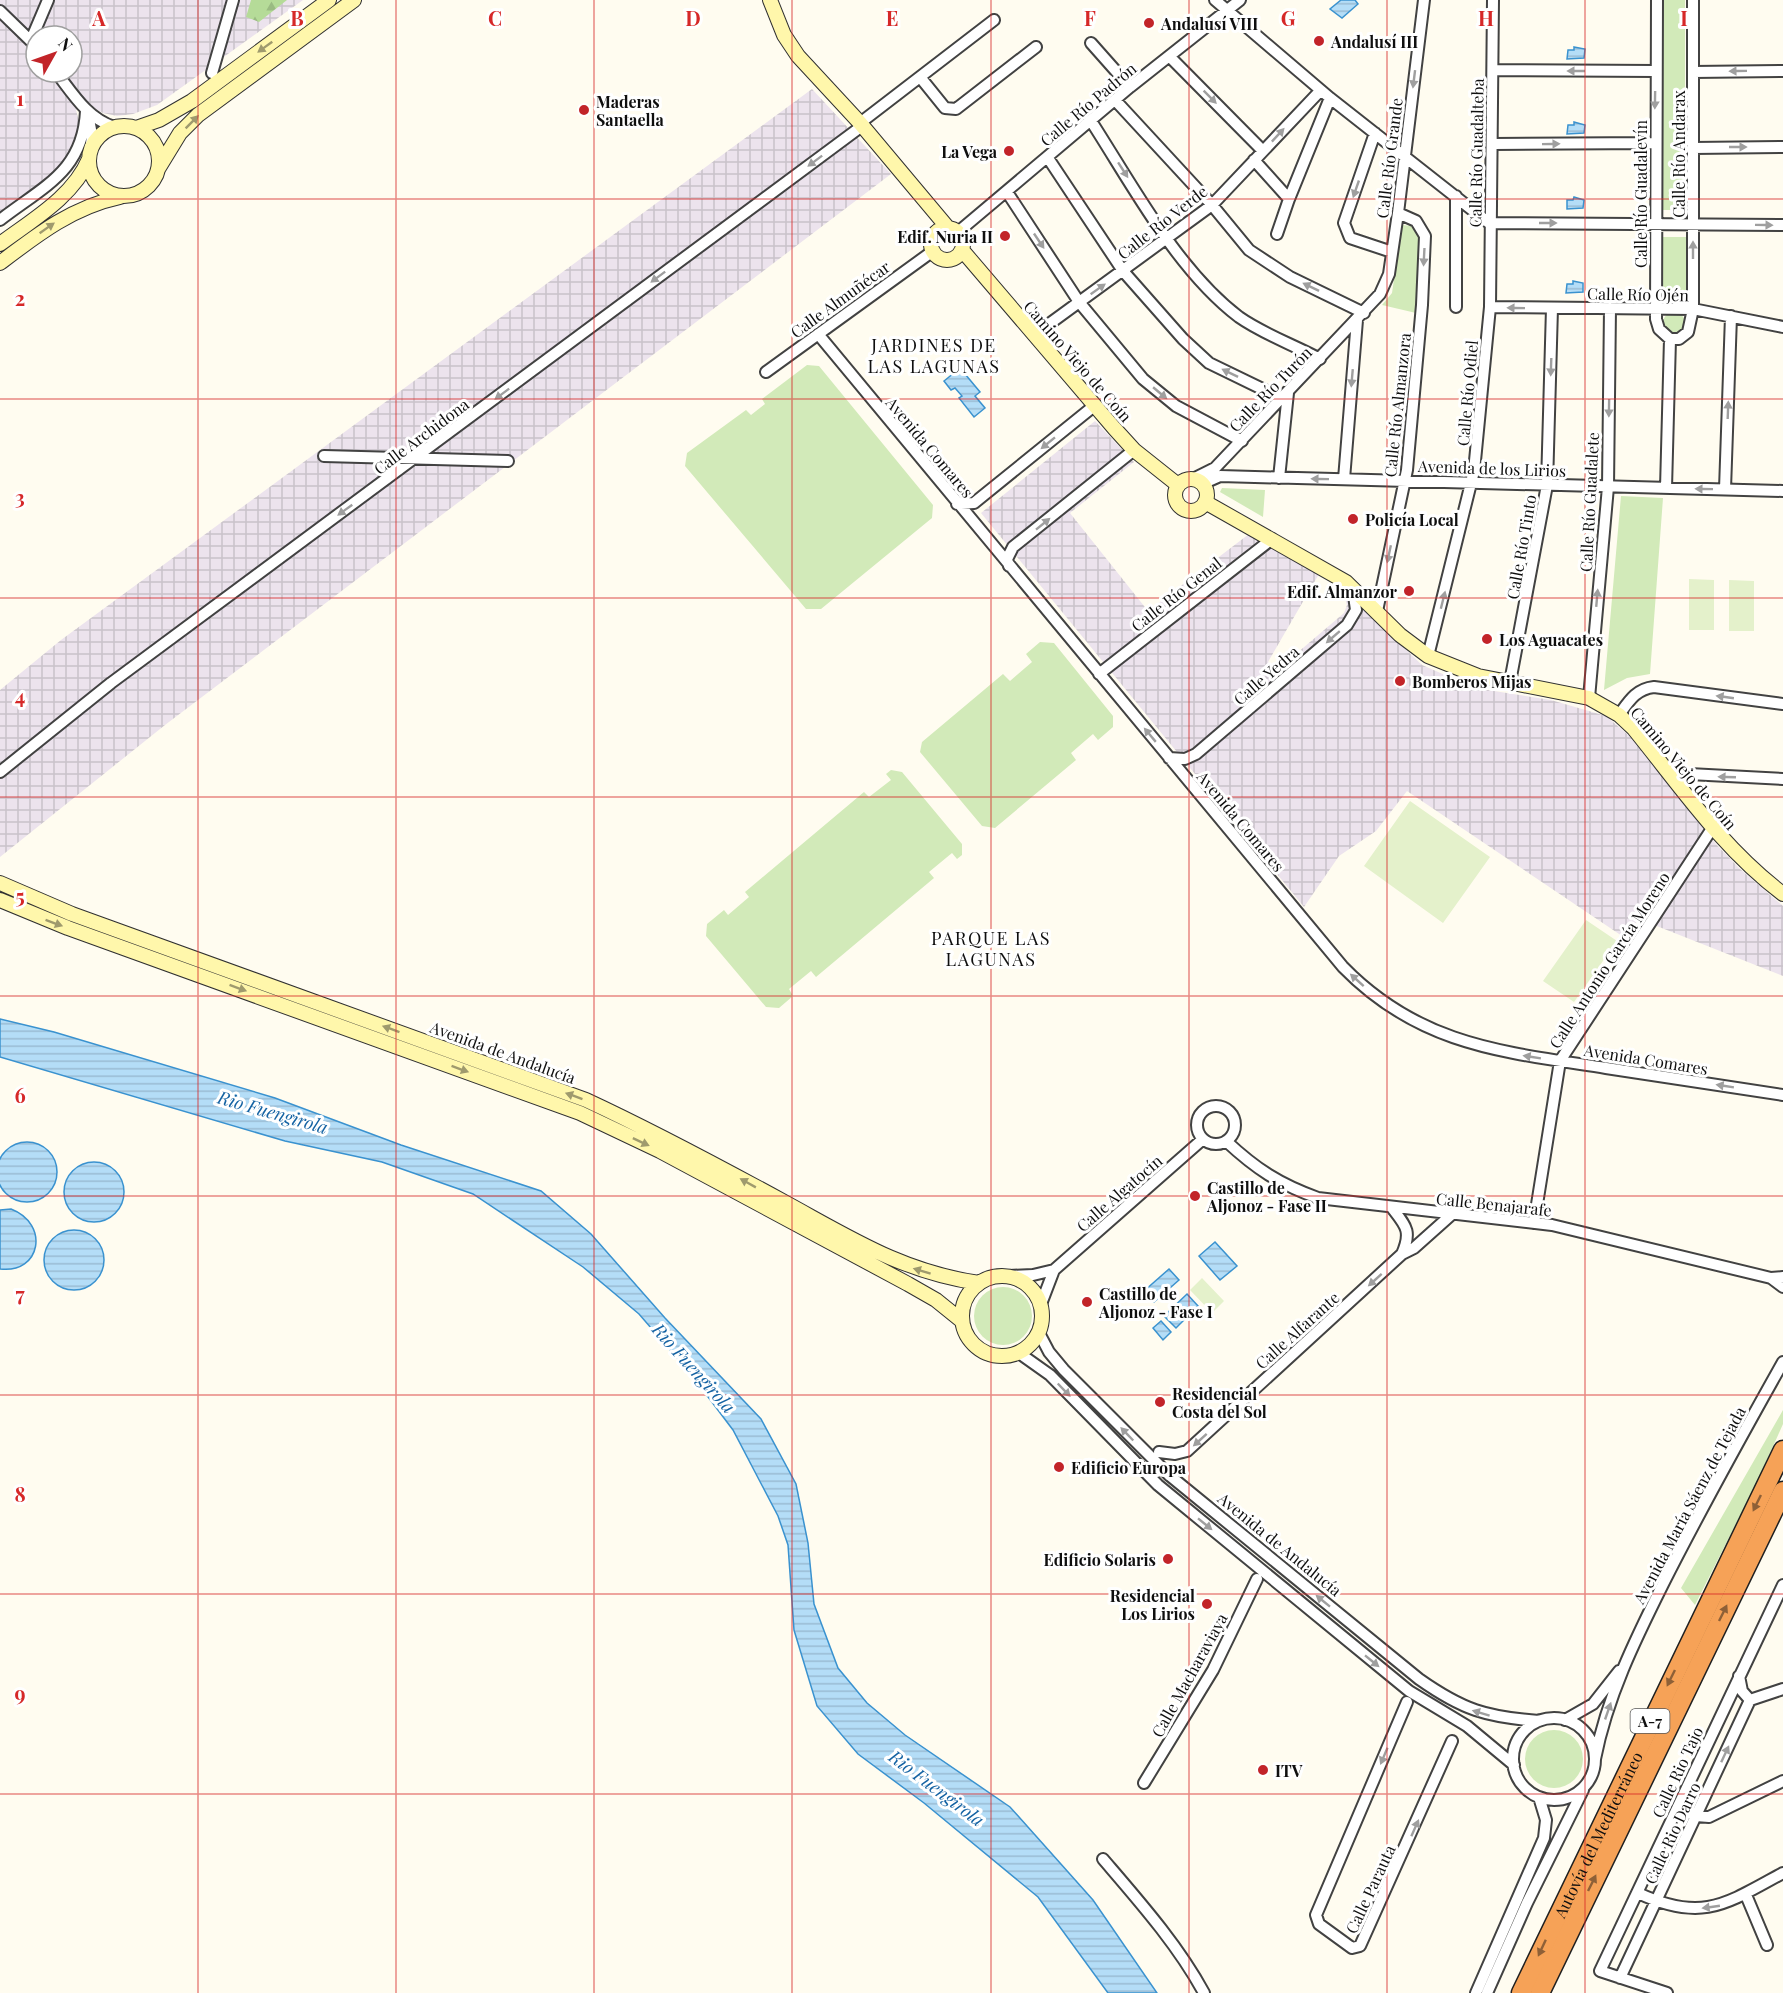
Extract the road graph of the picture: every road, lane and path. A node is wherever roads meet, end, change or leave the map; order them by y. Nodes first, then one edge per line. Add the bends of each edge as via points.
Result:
1 (48, 0) edge
2 (233, 0) edge
3 (329, 0) edge
4 (354, 0) edge
5 (770, 0) edge
6 (1215, 0) edge
7 (1240, 0) edge
8 (1424, 0) edge
9 (1493, 0) edge
10 (1657, 0) edge
11 (1693, 0) edge
12 (1227, 10) junction
13 (0, 11) edge
14 (994, 20) dead end
15 (40, 24) edge
16 (24, 34) edge
17 (1091, 43) dead end
18 (1036, 47) dead end
19 (1169, 56) junction
20 (1493, 70) junction
21 (1656, 71) junction
22 (1783, 71) edge
23 (1693, 72) junction
24 (212, 73) dead end
25 (920, 77) junction
26 (65, 84) edge
27 (1130, 87) junction
28 (1320, 91) junction
29 (1330, 98) junction
30 (1115, 100) junction
31 (86, 111) junction
32 (1091, 121) junction
33 (861, 125) junction
34 (114, 127) junction
35 (136, 128) junction
36 (1375, 133) junction
37 (1655, 143) junction
38 (1493, 144) junction
39 (1783, 147) edge
40 (1693, 148) junction
41 (1263, 151) junction
42 (90, 154) junction
43 (1404, 155) junction
44 (1048, 158) junction
45 (1254, 160) junction
46 (158, 169) junction
47 (1007, 192) junction
48 (127, 196) junction
49 (1456, 196) junction
50 (1289, 199) junction
51 (1212, 205) junction
52 (1398, 213) junction
53 (0, 220) edge
54 (1489, 223) junction
55 (1655, 223) junction
56 (1693, 224) junction
57 (1783, 225) edge
58 (953, 230) junction
59 (1277, 234) dead end
60 (1168, 239) junction
61 (0, 244) edge
62 (962, 250) junction
63 (933, 251) junction
64 (1392, 252) junction
65 (0, 263) edge
66 (1123, 271) junction
67 (1079, 302) junction
68 (1456, 307) dead end
69 (1490, 307) junction
70 (1656, 307) junction
71 (1552, 308) junction
72 (1610, 308) junction
73 (1693, 309) junction
74 (1361, 316) junction
75 (1731, 316) junction
76 (1783, 327) edge
77 (818, 334) junction
78 (1034, 335) junction
79 (1670, 339) junction
80 (1320, 359) junction
81 (766, 372) dead end
82 (1285, 396) junction
83 (1094, 406) junction
84 (1242, 441) junction
85 (1134, 450) junction
86 (324, 456) dead end
87 (417, 458) junction
88 (508, 460) dead end
89 (1279, 478) junction
90 (1344, 479) junction
91 (1405, 480) junction
92 (1198, 481) junction
93 (1472, 484) junction
94 (1178, 485) junction
95 (1547, 485) junction
96 (1608, 487) junction
97 (1666, 488) junction
98 (1725, 489) junction
99 (1783, 491) edge
100 (1205, 501) junction
101 (957, 504) junction
102 (1272, 539) junction
103 (1009, 566) junction
104 (1353, 588) junction
105 (1377, 611) junction
106 (1428, 657) junction
107 (1099, 674) junction
108 (1510, 682) junction
109 (1589, 698) junction
110 (1783, 704) edge
111 (1619, 715) junction
112 (1169, 758) junction
113 (0, 772) edge
114 (1670, 773) junction
115 (1783, 779) edge
116 (1713, 827) junction
117 (0, 883) edge
118 (1783, 894) edge
119 (0, 900) edge
120 (1560, 1061) junction
121 (1783, 1095) edge
122 (1203, 1139) junction
123 (1226, 1141) junction
124 (1392, 1208) junction
125 (1451, 1215) junction
126 (1534, 1223) junction
127 (1402, 1254) junction
128 (1054, 1270) junction
129 (1009, 1275) junction
130 (1783, 1277) edge
131 (1771, 1278) junction
132 (979, 1283) junction
133 (1783, 1287) edge
134 (1041, 1304) junction
135 (962, 1321) junction
136 (1039, 1333) junction
137 (1019, 1353) junction
138 (1783, 1362) edge
139 (1783, 1450) edge
140 (1159, 1452) dead end
141 (1783, 1491) edge
142 (1257, 1579) dead end
143 (1783, 1585) edge
144 (1624, 1664) junction
145 (1739, 1674) junction
146 (1783, 1689) edge
147 (1750, 1700) junction
148 (1407, 1702) dead end
149 (1565, 1720) junction
150 (1539, 1721) junction
151 (1452, 1741) dead end
152 (1595, 1759) junction
153 (1514, 1765) junction
154 (1783, 1781) edge
155 (1144, 1783) dead end
156 (1587, 1783) junction
157 (1539, 1797) junction
158 (1678, 1807) junction
159 (1696, 1816) junction
160 (1103, 1859) dead end
161 (1783, 1873) edge
162 (1638, 1893) junction
163 (1746, 1895) junction
164 (1656, 1901) junction
165 (1767, 1945) dead end
166 (1620, 1978) junction
167 (1204, 1993) edge
168 (1476, 1993) edge
169 (1487, 1993) edge
170 (1521, 1993) edge
171 (1540, 1993) edge
172 (1667, 1993) edge

1 - 15 street
2 - 24 street
3 -> 35 street via 192,101
46 -> 4 street via 180,133 198,115
5 - 33 street via 798,57
6 - 12 street
7 - 12 street, Calle Río Padrón
8 -> 43 street, Calle Río Grande
9 - 20 street, Calle Río Guadalteba
10 - 21 street, Calle Río Guadalevín
11 - 23 street, Calle Río Andarax
12 - 19 street, Calle Río Padrón
12 - 28 street
13 - 16 street
14 - 25 street, Calle Archidona
17 - 27 street
18 - 25 street via 956,109 945,108
19 - 27 street, Calle Río Padrón
19 -> 41 street
21 -> 20 street
20 - 38 street, Calle Río Guadalteba
21 -> 37 street, Calle Río Guadalevín
22 -> 23 street
23 - 40 street, Calle Río Andarax
25 - 33 street, Calle Archidona
26 - 31 street
27 - 30 street, Calle Río Padrón
28 - 29 street
41 -> 28 street, Calle Río Verde
29 - 36 street
29 - 50 street
30 - 32 street, Calle Río Padrón
30 - 51 street
31 - 34 street
31 - 42 street via 92,135
31 - 53 street via 85,132 78,152 67,166
32 - 44 street, Calle Río Padrón
32 -> 60 street
33 - 58 street
33 -> 87 street, Calle Archidona
34 - 35 street
34 - 42 street via 99,136
35 - 46 street via 157,149
36 - 43 street
36 -> 64 street via 1344,223 1345,231 1350,238
38 -> 37 street
37 - 55 street, Calle Río Guadalevín
38 - 54 street, Calle Río Guadalteba
40 -> 39 street
40 - 56 street, Calle Río Andarax
41 - 45 street, Calle Río Verde
42 - 48 street via 93,177 99,185 116,195
42 - 61 street via 82,176
43 - 49 street
43 - 52 street, Calle Río Grande
44 - 47 street, Calle Río Padrón
44 - 66 street
45 - 50 street
45 - 51 street, Calle Río Verde
46 - 48 street via 147,188
47 - 58 street, Calle Río Padrón
47 -> 67 street
65 -> 48 street via 66,216 96,202
49 - 54 street
49 - 68 street
50 - 59 street
51 - 60 street, Calle Río Verde
74 -> 51 street via 1249,250
52 - 64 street, Calle Río Grande
52 -> 91 street, Calle Río Almanzora via 1416,221 1425,236 1422,310
54 -> 55 street
54 - 69 street, Calle Río Guadalteba
55 - 56 street
55 - 70 street, Calle Río Guadalevín
56 -> 57 street
73 -> 56 street, Calle Río Andarax
58 - 62 street via 963,242
58 - 63 street via 935,234 931,242
60 - 66 street, Calle Río Verde
60 - 80 street via 1215,296 1241,318
62 - 63 street via 950,260
62 - 78 street, Camino Viejo de Coín
63 - 77 street, Calle Almuñécar
64 - 74 street, Calle Río Grande via 1380,294
67 -> 66 street, Calle Río Verde
82 -> 66 street via 1209,363
67 - 78 street, Calle Río Verde
67 -> 84 street via 1143,379 1176,406
71 -> 69 street, Calle Río Ojén
69 - 93 street, Calle Río Odiel
70 - 72 street, Calle Río Ojén
70 - 73 street, Calle Río Ojén
70 - 79 street, Calle Río Guadalevín via 1659,329
71 - 72 street, Calle Río Ojén
71 -> 95 street, Calle Río Tinto
72 -> 96 street, Calle Río Guadalete
73 - 75 street, Calle Río Ojén
73 - 79 street via 1688,332 1679,339
74 - 80 street, Calle Río Turón
74 -> 90 street
75 - 76 street, Calle Río Ojén
98 -> 75 street
77 - 81 street, Calle Almuñécar
77 - 101 street, Avenida Comares
78 - 83 street, Camino Viejo de Coín
79 - 97 street
80 - 82 street, Calle Río Turón
82 - 84 street, Calle Río Turón
82 - 89 street
83 - 85 street, Camino Viejo de Coín
83 -> 101 street via 974,503
84 - 92 street, Calle Río Turón
85 - 94 street, Camino Viejo de Coín
103 -> 85 street via 1007,559 1013,548
86 - 87 street
87 - 88 street
87 -> 113 street, Calle Archidona via 111,683
90 -> 89 street, Avenida de los Lirios
89 - 92 street, Avenida de los Lirios via 1220,476
90 - 91 street, Avenida de los Lirios
91 - 93 street, Avenida de los Lirios
91 -> 105 street, Calle Río Almanzora
92 - 94 street
92 - 100 street via 1206,492
93 - 95 street, Avenida de los Lirios
106 -> 93 street, Calle Río Odiel
94 - 100 street via 1174,497 1183,509 1198,509
95 - 96 street, Avenida de los Lirios
95 - 108 street, Calle Río Tinto
96 - 97 street, Avenida de los Lirios
109 -> 96 street, Calle Río Guadalete
98 -> 97 street, Avenida de los Lirios
98 - 99 street, Avenida de los Lirios
100 - 102 street, Camino Viejo de Coín
101 - 103 street, Avenida Comares
102 - 104 street, Camino Viejo de Coín
102 - 107 street, Calle Río Genal
103 - 107 street, Avenida Comares
104 - 105 street, Camino Viejo de Coín
104 -> 112 street, Calle Yedra via 1356,610 1347,625 1196,754 1185,759
105 - 106 street, Camino Viejo de Coín
106 - 108 street, Camino Viejo de Coín via 1455,669
112 -> 107 street, Avenida Comares
108 - 109 street, Camino Viejo de Coín
109 - 111 street, Camino Viejo de Coín
110 -> 111 street via 1654,687 1635,694
111 - 114 street, Camino Viejo de Coín
120 -> 112 street, Avenida Comares via 1468,1044 1419,1023 1376,996 1343,967
115 -> 114 street
114 - 116 street, Camino Viejo de Coín
116 - 118 street, Camino Viejo de Coín via 1754,872
116 - 120 street, Calle Antonio García Moreno
132 -> 117 street, Avenida de Andalucía via 946,1278 892,1261 668,1138 586,1100 72,914
119 -> 135 street, Avenida de Andalucía via 580,1113 660,1151 901,1280
121 -> 120 street, Avenida Comares
120 - 126 street, Calle Antonio García Moreno
122 - 123 street via 1215,1144
122 - 123 street via 1197,1128 1200,1115 1216,1107 1227,1110 1234,1120 1233,1132
122 - 128 street, Calle Algatocín
123 - 124 street, Calle Benajarafe via 1263,1174 1290,1188 1318,1198
124 - 125 street, Calle Benajarafe
124 - 127 street via 1406,1226 1408,1240
125 - 126 street, Calle Benajarafe
125 - 127 street, Calle Alfarante
126 - 131 street, Calle Benajarafe via 1592,1233
127 -> 140 street, Calle Alfarante via 1196,1444 1175,1454
128 - 129 street
128 - 134 street
129 - 132 street
129 - 134 street via 1031,1287
130 - 131 street, Calle Benajarafe
131 - 133 street, Calle Benajarafe
132 - 135 street via 967,1296
134 - 136 street
135 - 137 street via 975,1346 987,1353
136 - 137 street
150 -> 136 street, Avenida de Andalucía via 1479,1713 1446,1698 1419,1679 1169,1475 1064,1370
137 -> 153 street, Avenida de Andalucía via 1050,1375 1158,1485 1409,1691 1467,1726
138 - 144 street, Avenida María Sáenz de Tejada via 1706,1499
139 -> 170 highway, Autovía del Mediterráneo / A-7
171 -> 141 highway, Autovía del Mediterráneo / A-7
142 - 155 street, Calle Macharaviaya via 1213,1670
143 - 145 street, Calle Rio Tajo
144 - 149 street, Avenida María Sáenz de Tejada via 1593,1704
152 -> 144 street, Avenida María Sáenz de Tejada
145 - 147 street via 1742,1691
145 - 158 street, Calle Rio Tajo
146 - 147 street
159 -> 147 street, Calle Rio Darro
148 -> 151 street, Calle Parauta via 1316,1915 1319,1924 1352,1948 1360,1946
149 - 150 street
149 - 152 street via 1587,1734
150 - 153 street via 1519,1738
152 - 156 street
153 - 157 street via 1518,1778
154 - 159 street via 1708,1817
156 - 157 street via 1566,1798
156 - 169 street
157 - 168 street via 1546,1820 1544,1838
158 - 159 street
158 - 162 street, Calle Rio Tajo
159 - 164 street, Calle Rio Darro
160 - 167 street via 1195,1975
161 - 163 street
162 - 164 street
162 - 166 street, Calle Rio Tajo via 1600,1971
163 -> 164 street via 1721,1905 1687,1910
163 - 165 street
164 - 166 street, Calle Rio Darro
166 - 172 street

